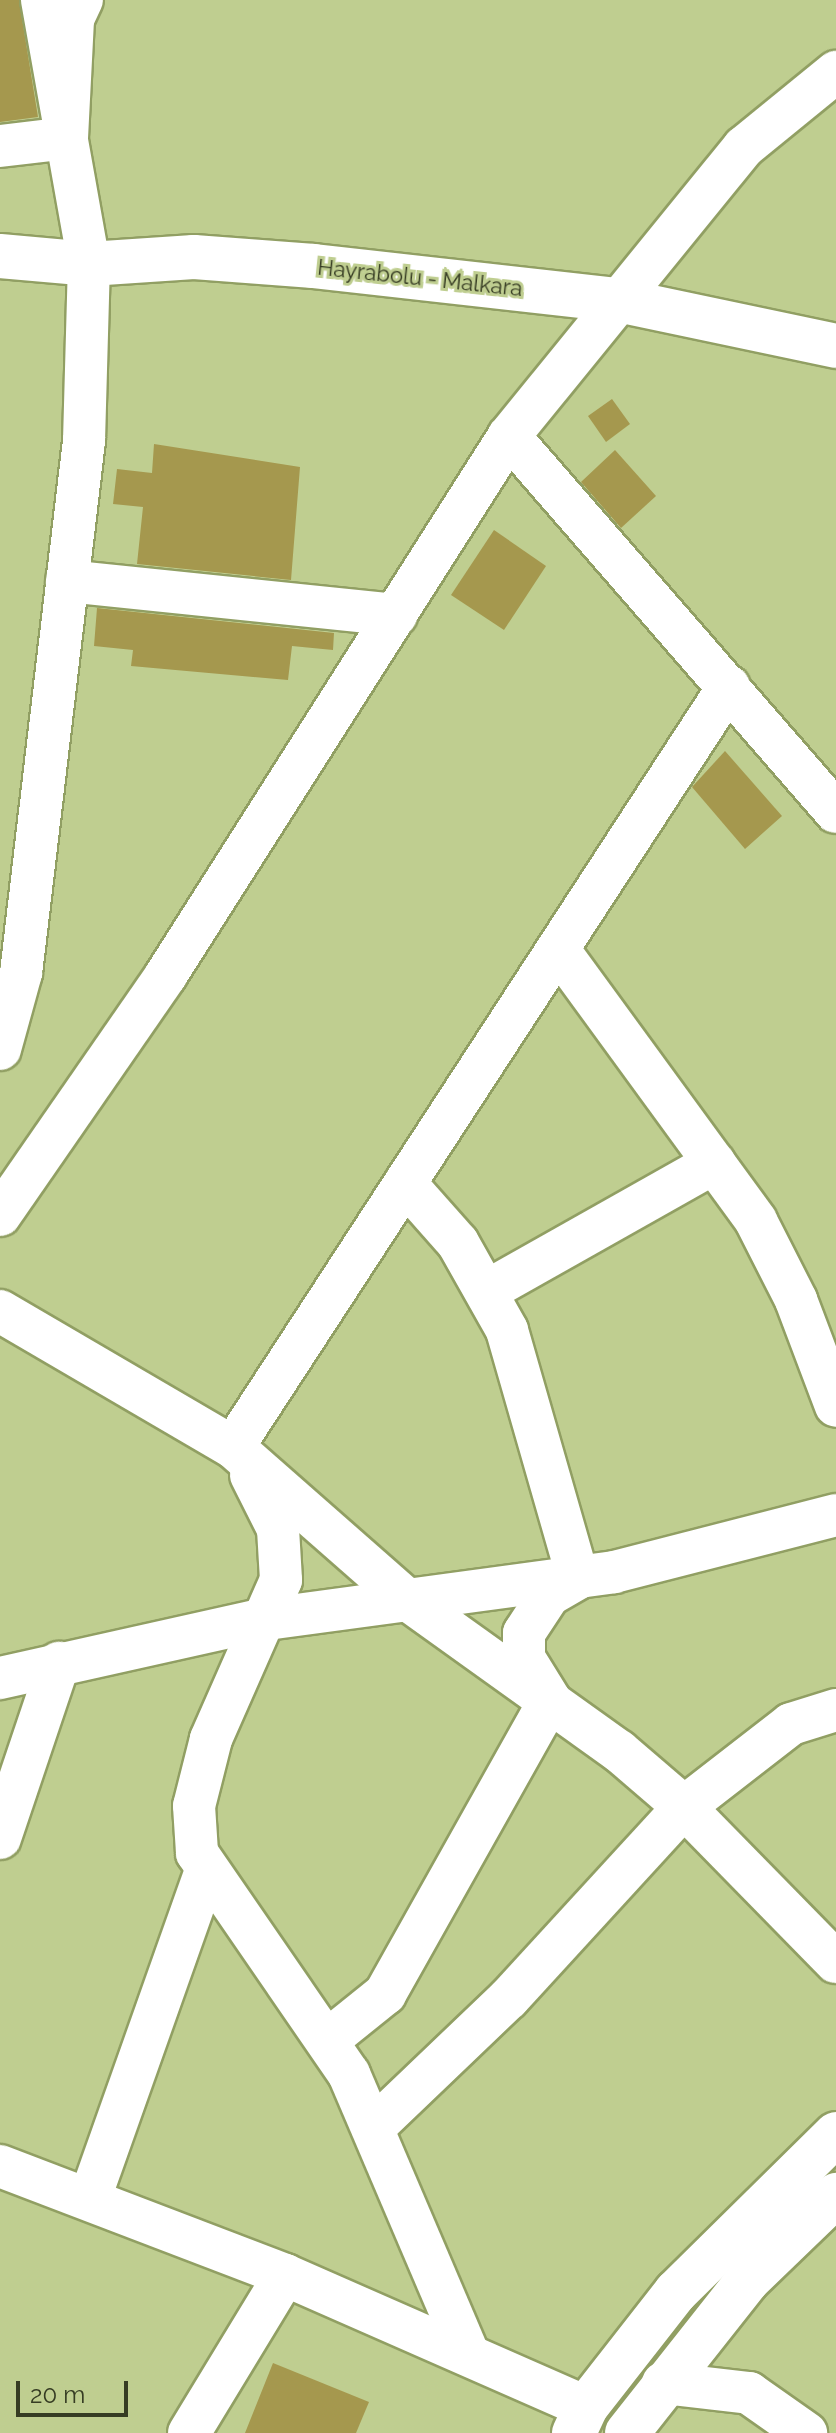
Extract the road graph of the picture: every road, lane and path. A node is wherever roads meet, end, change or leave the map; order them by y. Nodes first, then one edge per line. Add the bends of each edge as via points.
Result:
1 (42, 0) edge
2 (82, 0) edge
3 (836, 72) edge
4 (67, 138) junction
5 (0, 146) edge
6 (0, 256) edge
7 (89, 264) junction
8 (618, 300) junction
9 (836, 346) edge
10 (509, 436) junction
11 (67, 581) junction
12 (396, 615) junction
13 (729, 686) junction
14 (836, 812) edge
15 (558, 949) junction
16 (0, 1049) edge
17 (714, 1163) junction
18 (405, 1183) junction
19 (0, 1215) edge
20 (487, 1291) junction
21 (0, 1311) edge
22 (824, 1335) edge
23 (836, 1406) edge
24 (233, 1447) junction
25 (836, 1515) edge
26 (578, 1578) junction
27 (405, 1598) junction
28 (260, 1620) junction
29 (59, 1663) junction
30 (0, 1678) edge
31 (550, 1700) junction
32 (836, 1710) edge
33 (684, 1807) junction
34 (0, 1838) edge
35 (206, 1870) junction
36 (836, 1962) edge
37 (329, 2039) junction
38 (375, 2126) junction
39 (836, 2134) edge
40 (0, 2166) edge
41 (836, 2195) edge
42 (90, 2198) junction
43 (285, 2275) junction
44 (467, 2351) junction
45 (663, 2383) junction
46 (580, 2420) edge
47 (189, 2433) edge
48 (627, 2433) edge
49 (806, 2433) edge

1 - 4 street
2 - 4 street via 73,19
3 - 8 street via 744,147
4 - 5 street
4 - 7 street
6 - 7 main road, Hayrabolu - Malkara
7 - 8 main road, Hayrabolu - Malkara via 209,258
7 - 11 street via 84,441
8 - 9 main road, Hayrabolu - Malkara
8 - 10 street
10 - 12 street
10 - 13 street
11 - 12 street
11 - 16 street via 21,973
12 - 19 street via 166,975
13 - 14 street
13 - 15 street
15 - 17 street
15 - 18 street
17 - 20 street
17 - 22 street via 756,1221
18 - 20 street via 458,1243
18 - 24 street
20 - 26 street via 521,1371
21 - 24 street
22 - 23 street
24 - 27 street
24 - 28 street via 262,1491 282,1547 281,1580
25 - 26 street
26 - 27 street
26 - 31 street via 549,1595 524,1633 524,1658
27 - 28 street
27 - 31 street
28 - 29 street
28 - 35 street via 200,1774 194,1833
29 - 30 street
29 - 34 street
31 - 33 street
31 - 37 street via 385,1994
32 - 33 street via 791,1724
33 - 36 street
33 - 38 street via 509,1998
35 - 37 street
35 - 42 street
37 - 38 street
38 - 44 street
39 - 46 main road via 676,2292
40 - 42 street
41 - 45 main road via 747,2281
42 - 43 street
43 - 44 street
43 - 47 street
44 - 46 street
45 - 48 main road
45 - 49 street via 749,2393

